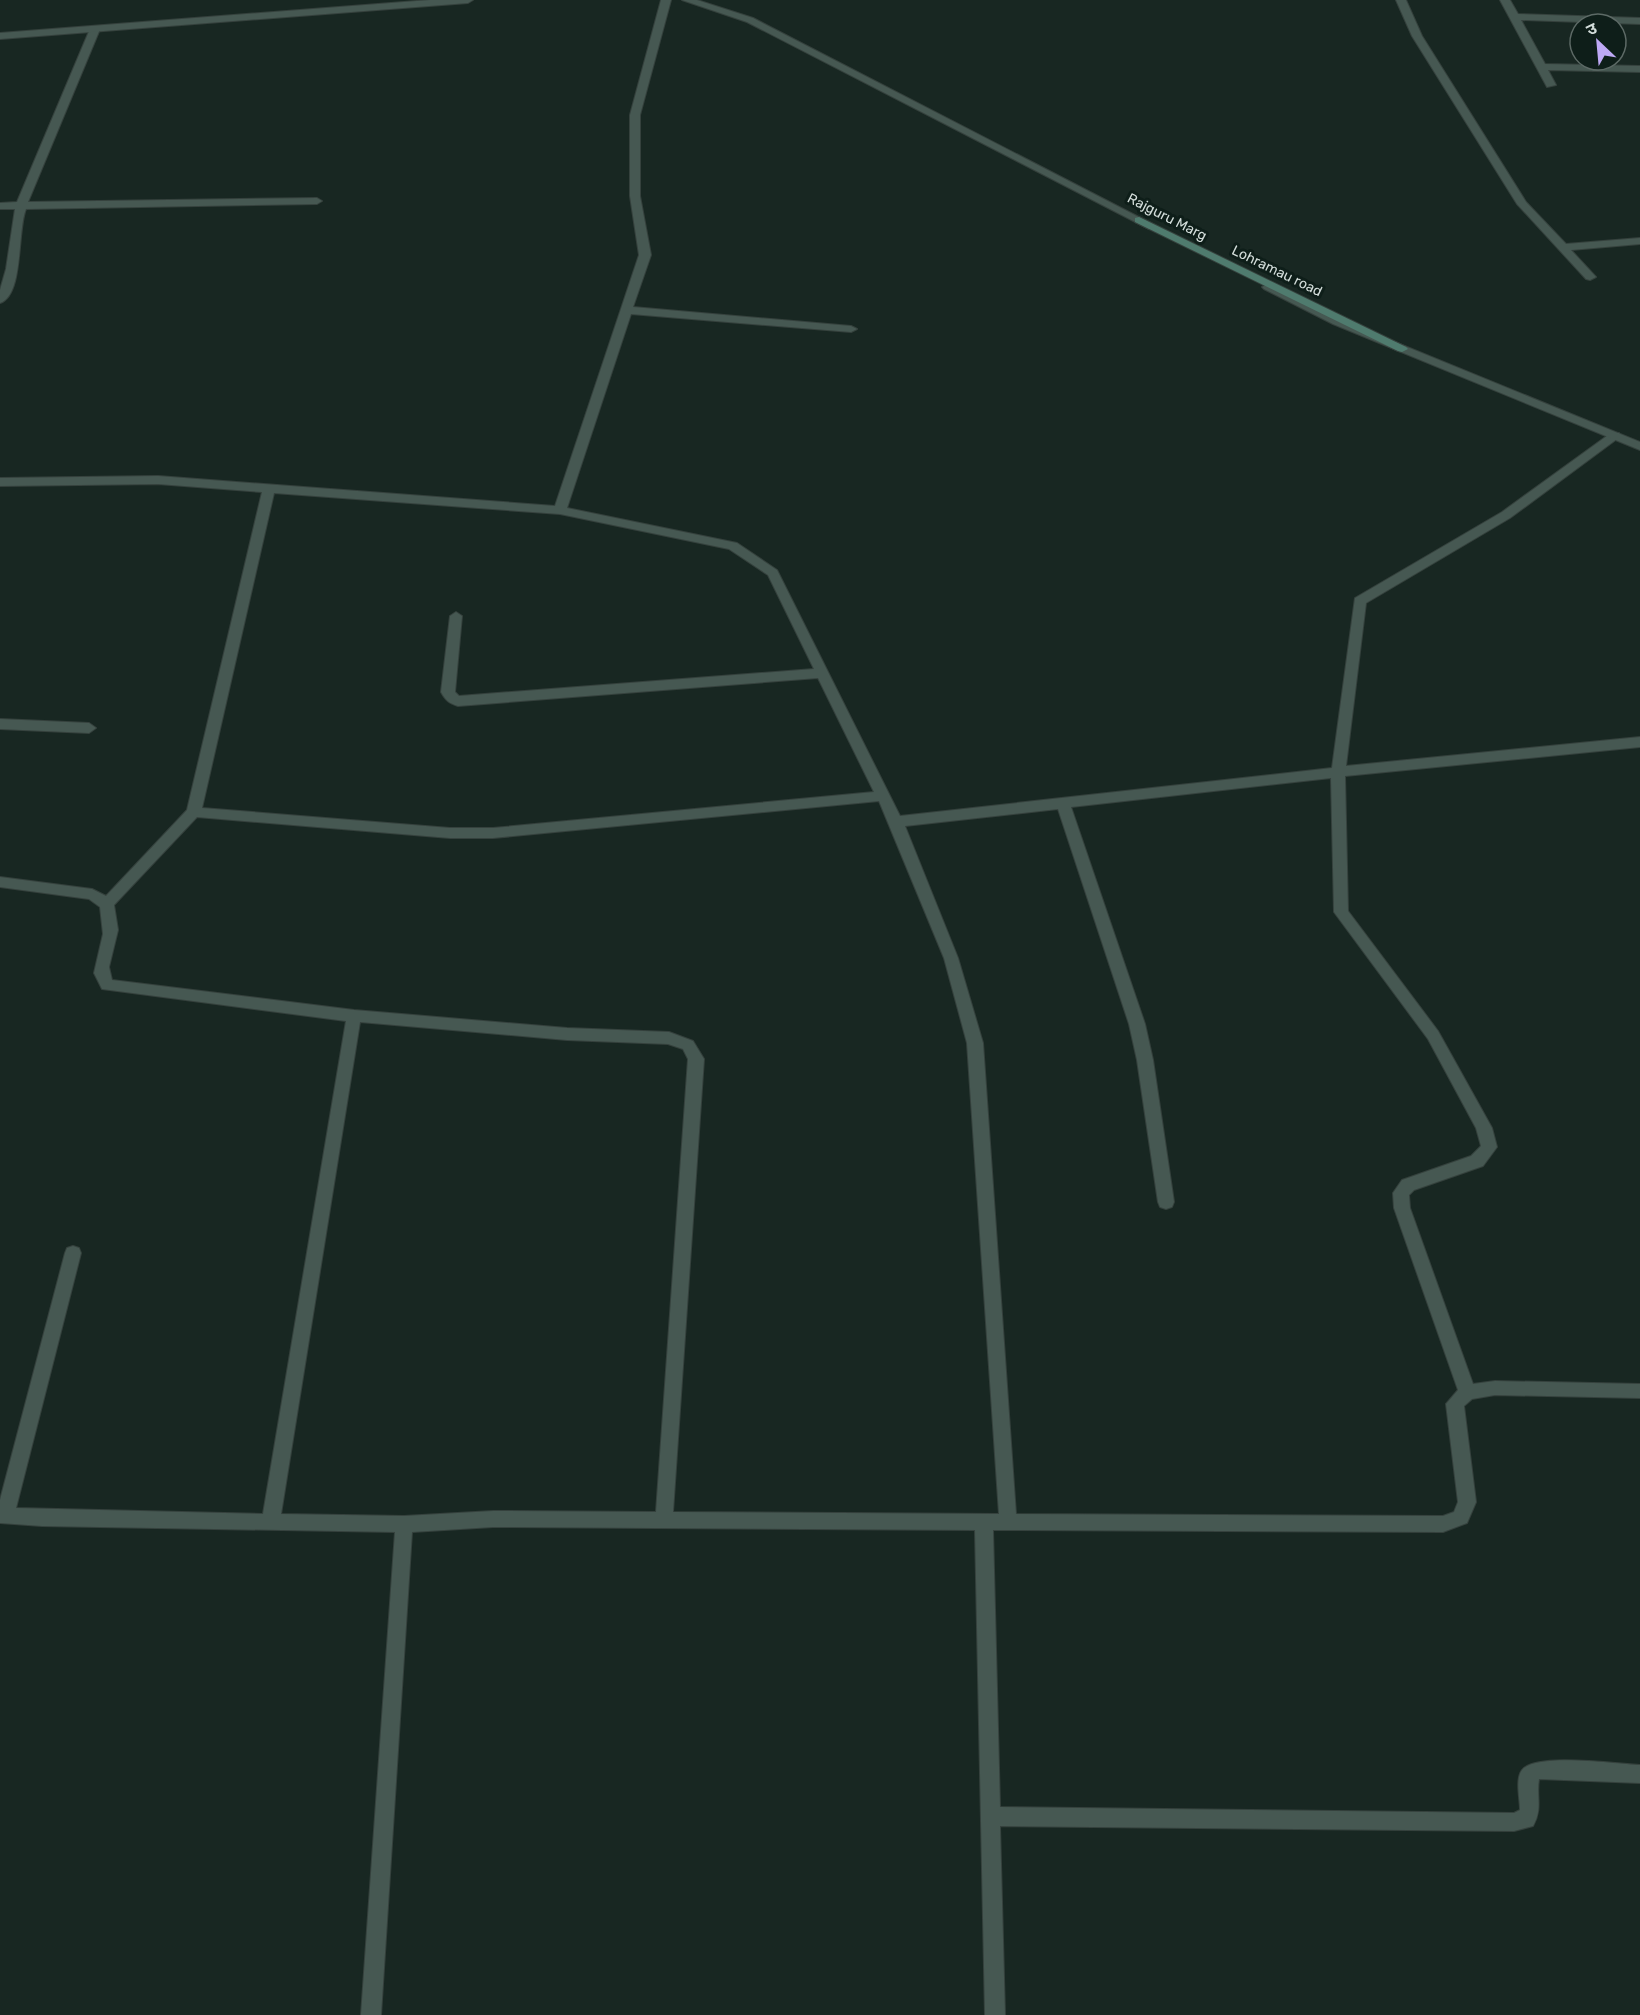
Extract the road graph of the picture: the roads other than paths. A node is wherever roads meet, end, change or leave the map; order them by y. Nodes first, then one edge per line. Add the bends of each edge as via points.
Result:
1 (468, 0) edge
2 (666, 0) edge
3 (687, 0) edge
4 (1401, 0) edge
5 (1505, 0) edge
6 (1514, 17) junction
7 (1640, 21) edge
8 (0, 27) edge
9 (95, 29) junction
10 (54, 32) junction
11 (0, 36) edge
12 (1541, 67) junction
13 (1640, 69) edge
14 (1551, 85) dead end
15 (317, 201) dead end
16 (0, 206) edge
17 (22, 206) junction
18 (1139, 220) joint
19 (1640, 241) edge
20 (1562, 248) junction
21 (1590, 277) dead end
22 (0, 300) edge
23 (626, 310) junction
24 (850, 329) dead end
25 (1402, 349) joint
26 (1615, 436) junction
27 (1640, 446) edge
28 (0, 482) edge
29 (269, 489) junction
30 (560, 510) junction
31 (456, 616) dead end
32 (822, 673) junction
33 (0, 724) edge
34 (89, 728) dead end
35 (1640, 742) edge
36 (1338, 772) junction
37 (883, 796) junction
38 (1064, 803) junction
39 (194, 812) junction
40 (896, 822) junction
41 (0, 882) edge
42 (107, 904) junction
43 (354, 1016) junction
44 (1166, 1202) dead end
45 (73, 1253) dead end
46 (1640, 1391) edge
47 (1467, 1392) junction
48 (2, 1515) edge
49 (664, 1519) junction
50 (984, 1520) junction
51 (1008, 1520) junction
52 (271, 1521) junction
53 (404, 1524) junction
54 (1640, 1774) edge
55 (991, 1816) junction
56 (371, 2015) edge
57 (996, 2015) edge

1 - 9 street
2 - 23 street via 635,115 635,196 645,255
3 - 18 street, Rajguru Marg via 750,20
4 - 20 street via 1418,36 1522,204
5 - 6 street
6 - 7 street
6 - 12 street
8 - 10 street
9 - 10 street
9 - 17 street
10 - 11 street
12 - 13 street
12 - 14 street
15 - 17 street
16 - 17 street
17 - 22 street via 14,229 13,268
18 - 25 main road, Lohramau road
19 - 20 street
20 - 21 street
23 - 24 street
23 - 30 street
25 - 26 street
26 - 27 street
26 - 36 street via 1506,515 1360,602
28 - 29 street via 158,480
29 - 30 street
29 - 39 street
30 - 32 street via 733,546 773,573
31 - 32 street via 448,692 458,701
32 - 37 street
33 - 34 street
35 - 36 street
36 - 38 street
36 - 47 street via 1341,912 1433,1035 1484,1128 1489,1147 1477,1161 1408,1185 1401,1193 1402,1208
37 - 39 street via 493,833 450,833
37 - 40 street
38 - 40 street
38 - 44 street via 1137,1024
39 - 42 street
40 - 51 street via 958,977 975,1043
41 - 42 street via 92,894
42 - 43 street via 110,935 101,969 107,985
43 - 49 street via 567,1034 669,1038 688,1045 696,1059
43 - 52 street
45 - 48 street
46 - 47 street via 1495,1388
47 - 51 street via 1455,1404 1467,1502 1461,1517 1443,1524
48 - 52 street
49 - 50 street
49 - 53 street via 493,1519
50 - 51 street
50 - 55 street
52 - 53 street
53 - 56 street
54 - 55 street via 1547,1768 1534,1771 1528,1777 1530,1812 1526,1819 1514,1822
55 - 57 street

